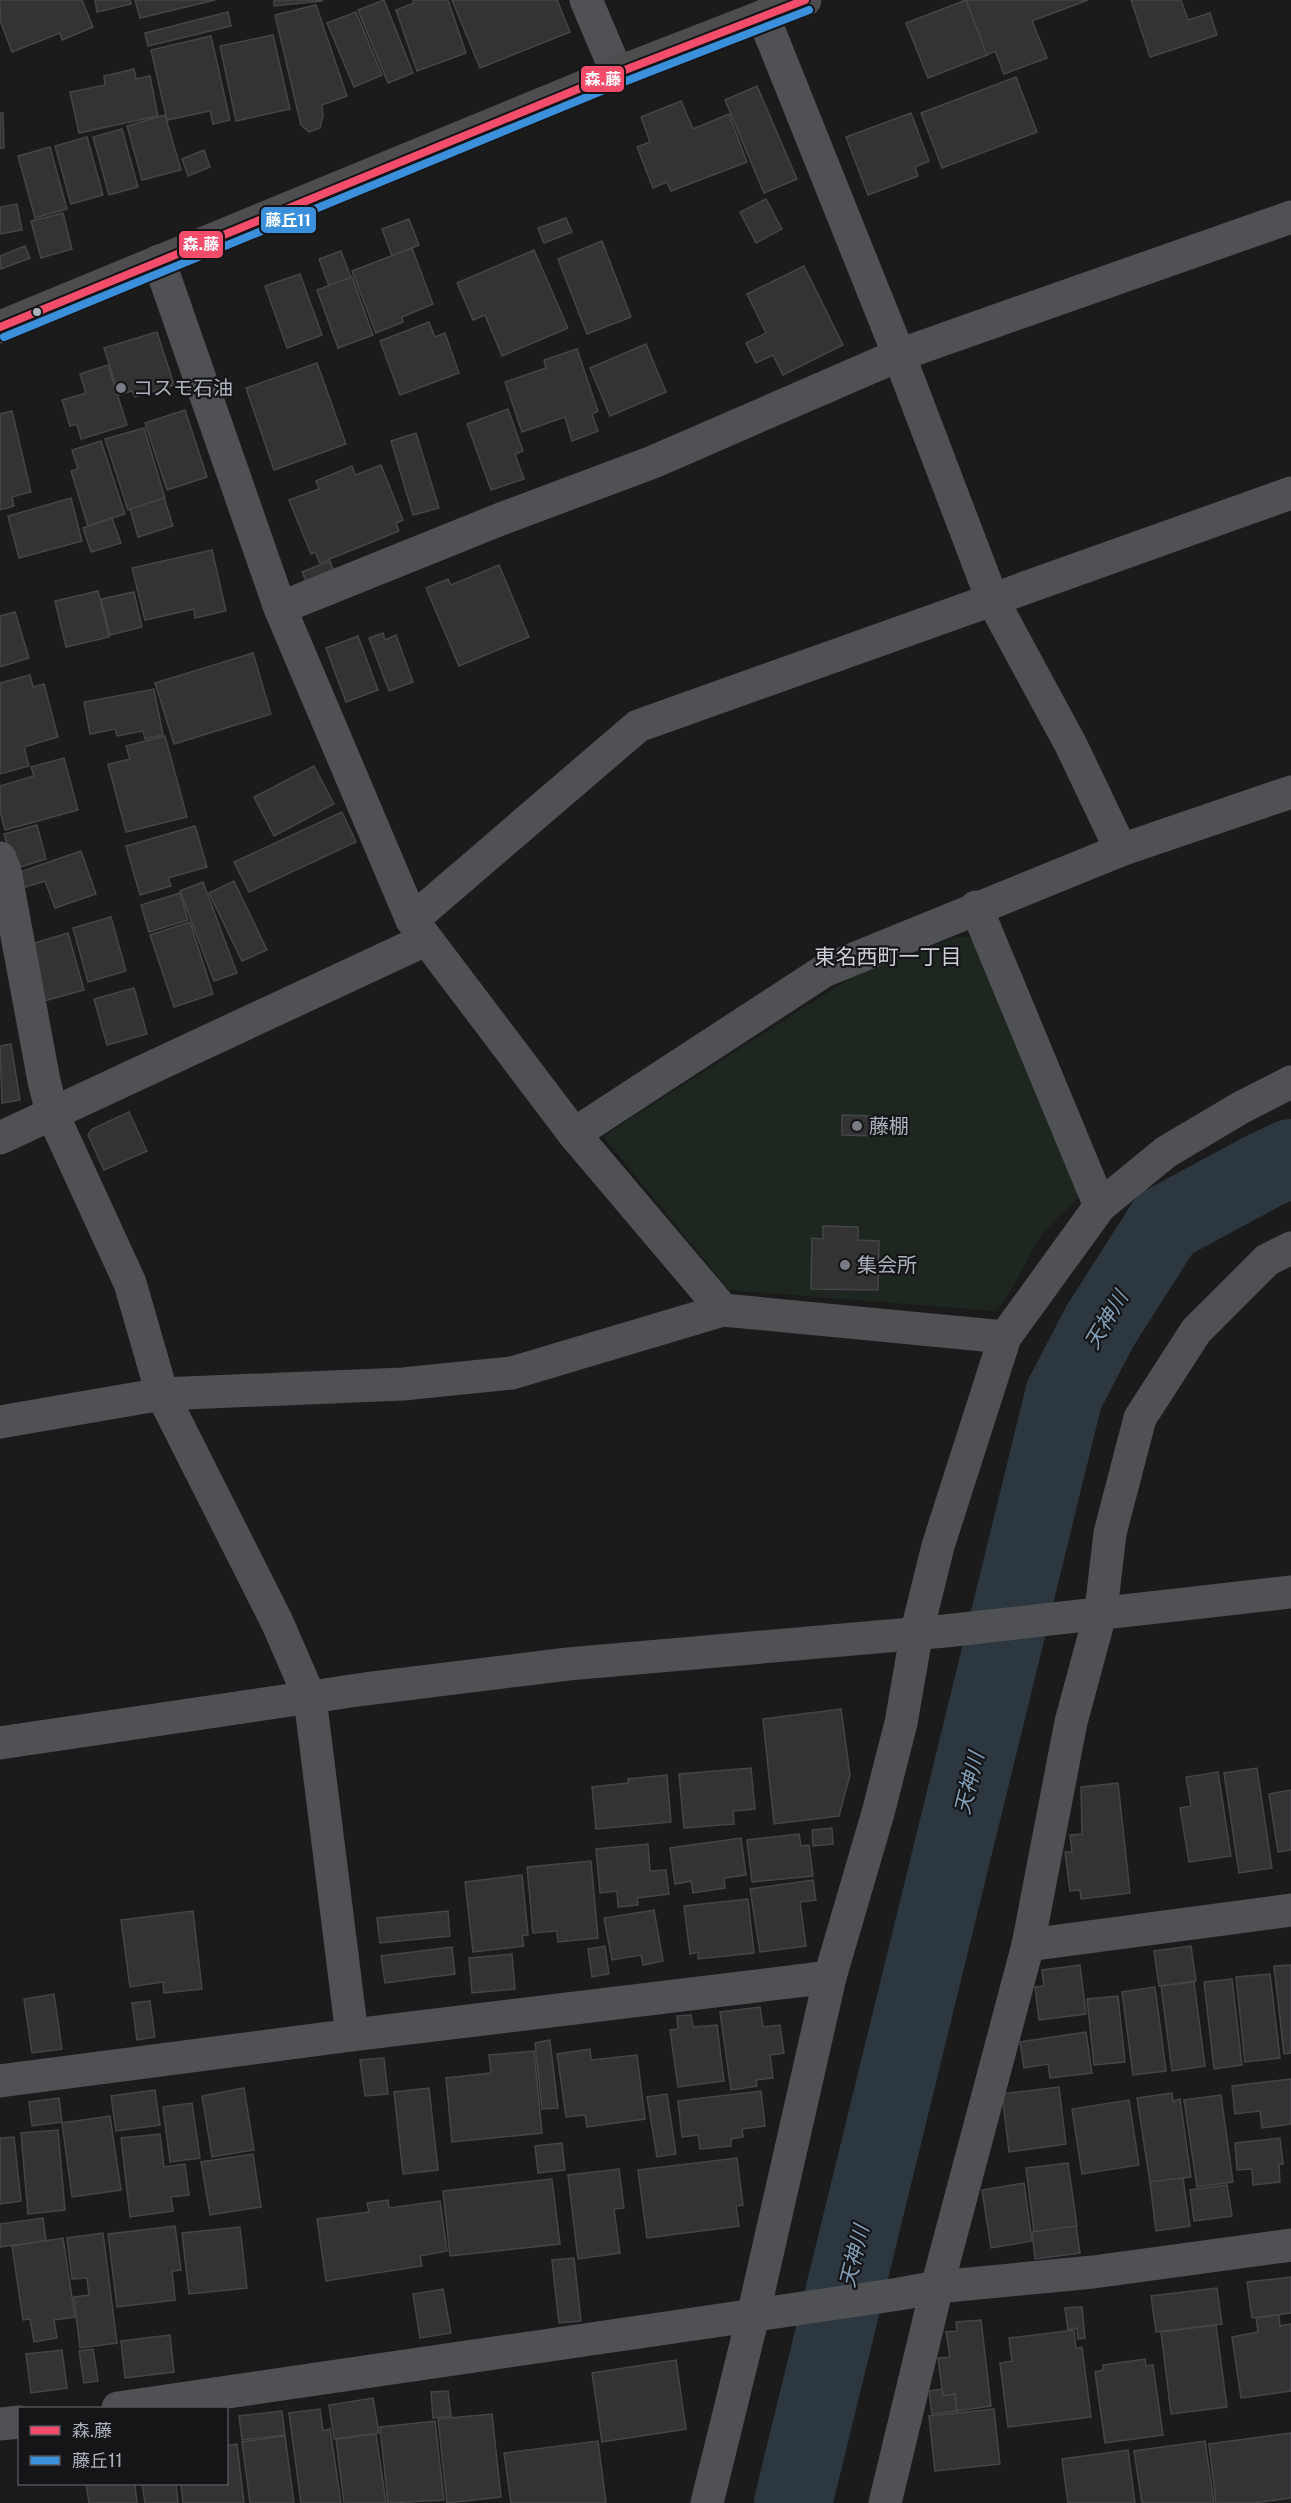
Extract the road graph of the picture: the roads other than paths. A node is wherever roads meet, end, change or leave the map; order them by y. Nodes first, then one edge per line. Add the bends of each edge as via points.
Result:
1 (586, 0) edge
2 (805, 0) edge
3 (763, 16) junction
4 (617, 73) junction
5 (1291, 217) edge
6 (159, 261) junction
7 (0, 327) edge
8 (899, 355) junction
9 (1291, 493) edge
10 (992, 599) junction
11 (280, 608) junction
12 (1291, 792) edge
13 (1121, 850) junction
14 (0, 858) edge
15 (976, 907) junction
16 (418, 930) junction
17 (1291, 1082) edge
18 (52, 1113) junction
19 (574, 1134) junction
20 (0, 1138) edge
21 (1100, 1206) junction
22 (1291, 1248) edge
23 (723, 1310) junction
24 (1005, 1337) junction
25 (162, 1394) junction
26 (0, 1422) edge
27 (1291, 1592) edge
28 (1101, 1611) junction
29 (931, 1631) junction
30 (310, 1698) junction
31 (0, 1743) edge
32 (1291, 1910) edge
33 (1028, 1945) junction
34 (830, 1977) junction
35 (352, 2035) junction
36 (0, 2080) edge
37 (1291, 2245) edge
38 (937, 2286) junction
39 (762, 2314) junction
40 (132, 2407) edge
41 (18, 2422) edge
42 (0, 2424) edge
43 (707, 2503) edge
44 (885, 2503) edge

1 - 4 street
2 - 3 main road
3 - 4 main road
3 - 8 street
4 - 6 main road
5 - 8 street
6 - 7 main road
6 - 11 street
8 - 10 street
8 - 11 street via 652,462
9 - 10 street
10 - 13 street via 1071,745
10 - 16 street via 638,726
11 - 16 street
12 - 13 street
13 - 15 street
14 - 18 street
15 - 19 street via 824,971
15 - 21 street
16 - 18 street
16 - 19 street
17 - 21 street via 1166,1152
18 - 20 street
18 - 25 street via 130,1283
19 - 23 street
21 - 24 street
22 - 28 street via 1268,1260 1196,1331 1140,1418 1110,1533
23 - 24 street
23 - 25 street via 512,1373 403,1384
24 - 29 street via 938,1546
25 - 26 street
25 - 30 street via 277,1622
27 - 28 street
28 - 29 street
28 - 33 street via 1071,1722
29 - 30 street via 568,1664
29 - 34 street via 900,1723
30 - 31 street
30 - 35 street
32 - 33 street
33 - 38 street
34 - 35 street
34 - 39 street
35 - 36 street
37 - 38 street via 1093,2272
38 - 39 street
38 - 44 street
39 - 40 street
39 - 43 street
41 - 42 street

